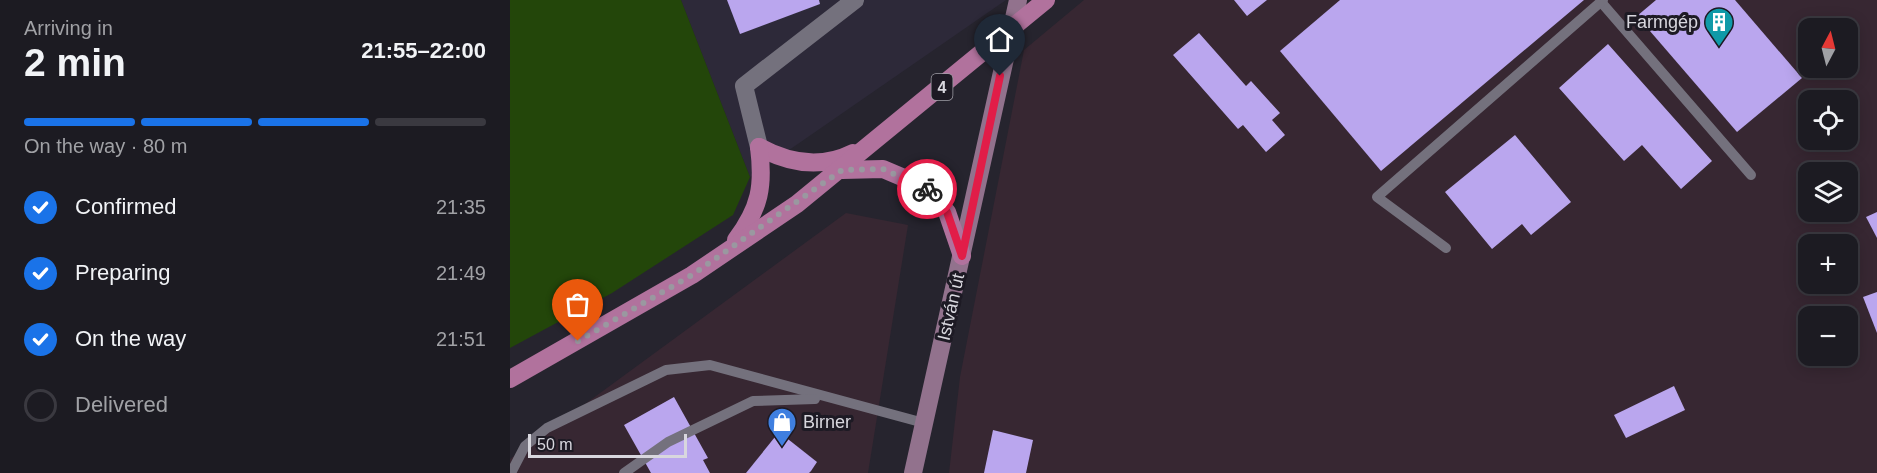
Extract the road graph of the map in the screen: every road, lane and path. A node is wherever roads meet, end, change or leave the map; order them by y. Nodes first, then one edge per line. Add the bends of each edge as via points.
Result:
1 (855, 0) edge
2 (1018, 0) edge
3 (1046, 0) edge
4 (1602, 1) edge
5 (838, 6) edge
6 (1010, 31) junction
7 (874, 143) junction
8 (759, 147) junction
9 (842, 170) junction
10 (1751, 175) dead end
11 (1446, 248) dead end
12 (728, 251) junction
13 (962, 256) junction
14 (510, 379) edge
15 (837, 401) junction
16 (924, 423) junction
17 (511, 473) edge
18 (624, 473) edge
19 (913, 473) edge

1 - 5 street
2 - 6 street, István út
3 - 6 main road, 4
4 - 10 lane
4 - 11 lane via 1377,197
5 - 8 street via 744,86
6 - 7 main road, 4
6 - 13 street, István út
7 - 8 main road via 838,160 818,163 792,162
7 - 9 main road, 4
8 - 12 main road via 761,195
9 - 12 main road, 4
9 - 13 main road via 883,169 923,186 947,212
12 - 14 main road, 4
13 - 16 street, István út
15 - 16 lane
15 - 17 lane via 710,365 666,370 547,428 525,446
15 - 18 lane via 753,401 668,442
16 - 19 street, István út

